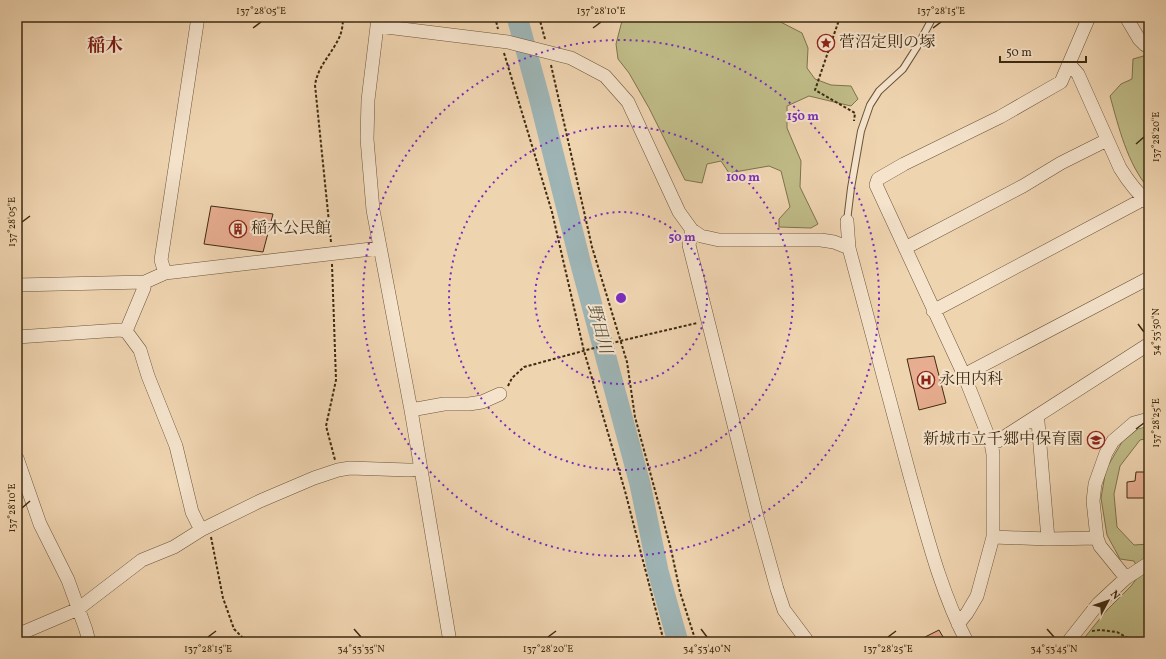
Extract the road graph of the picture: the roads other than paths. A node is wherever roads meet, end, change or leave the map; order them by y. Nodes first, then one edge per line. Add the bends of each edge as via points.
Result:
1 (198, 17) edge
2 (933, 17) edge
3 (1089, 17) edge
4 (1126, 17) edge
5 (378, 21) edge
6 (1149, 42) edge
7 (1069, 64) junction
8 (1107, 140) junction
9 (1146, 201) edge
10 (847, 221) joint
11 (692, 230) junction
12 (380, 248) junction
13 (850, 248) junction
14 (904, 248) junction
15 (165, 273) junction
16 (1149, 278) edge
17 (145, 282) junction
18 (17, 284) edge
19 (933, 311) junction
20 (126, 331) junction
21 (17, 337) edge
22 (1149, 344) edge
23 (964, 375) junction
24 (500, 394) road end
25 (411, 410) junction
26 (1035, 418) junction
27 (1149, 419) edge
28 (991, 442) junction
29 (17, 458) edge
30 (421, 468) junction
31 (205, 528) junction
32 (993, 537) junction
33 (1097, 538) junction
34 (1048, 540) junction
35 (1149, 563) edge
36 (1126, 578) junction
37 (78, 609) junction
38 (958, 624) junction
39 (17, 635) edge
40 (1070, 638) edge
41 (89, 642) edge
42 (450, 642) edge
43 (808, 642) edge
44 (967, 642) edge

1 - 15 street via 161,260
2 - 10 lane via 902,69 879,91 870,105 861,131
3 - 7 street
4 - 6 street via 1139,39 1145,45
5 - 11 street via 545,51 571,58 605,76 628,102 679,212
5 - 12 street via 368,100 367,139 373,210
7 - 8 street via 1078,74
7 - 14 street via 1061,82 1000,117 878,179 876,184
8 - 9 street via 1124,174
8 - 14 street
9 - 19 street via 1138,202
10 - 13 street
11 - 13 street via 701,236 719,240 821,240
11 - 43 street via 689,245 777,589 784,610
12 - 15 street
12 - 25 street
13 - 38 street via 872,340 932,555
14 - 19 street
15 - 17 street
16 - 23 street
17 - 18 street
17 - 20 street
19 - 23 street
20 - 21 street
20 - 31 street via 140,350 176,446 192,512
22 - 26 street
23 - 28 street
24 - 25 street via 482,402 444,404
25 - 30 street
26 - 28 street via 998,441
26 - 34 street via 1038,422
27 - 33 street via 1134,423 1113,441 1106,453 1095,484 1093,501
28 - 32 street
29 - 37 street via 40,524 68,580
30 - 31 street via 338,470 260,501
30 - 42 street
31 - 37 street via 174,547 142,560
32 - 34 street
32 - 38 street via 978,596
33 - 34 street
33 - 36 street via 1100,546
35 - 36 street
36 - 40 street via 1098,604
37 - 39 street
37 - 41 street
38 - 44 street

